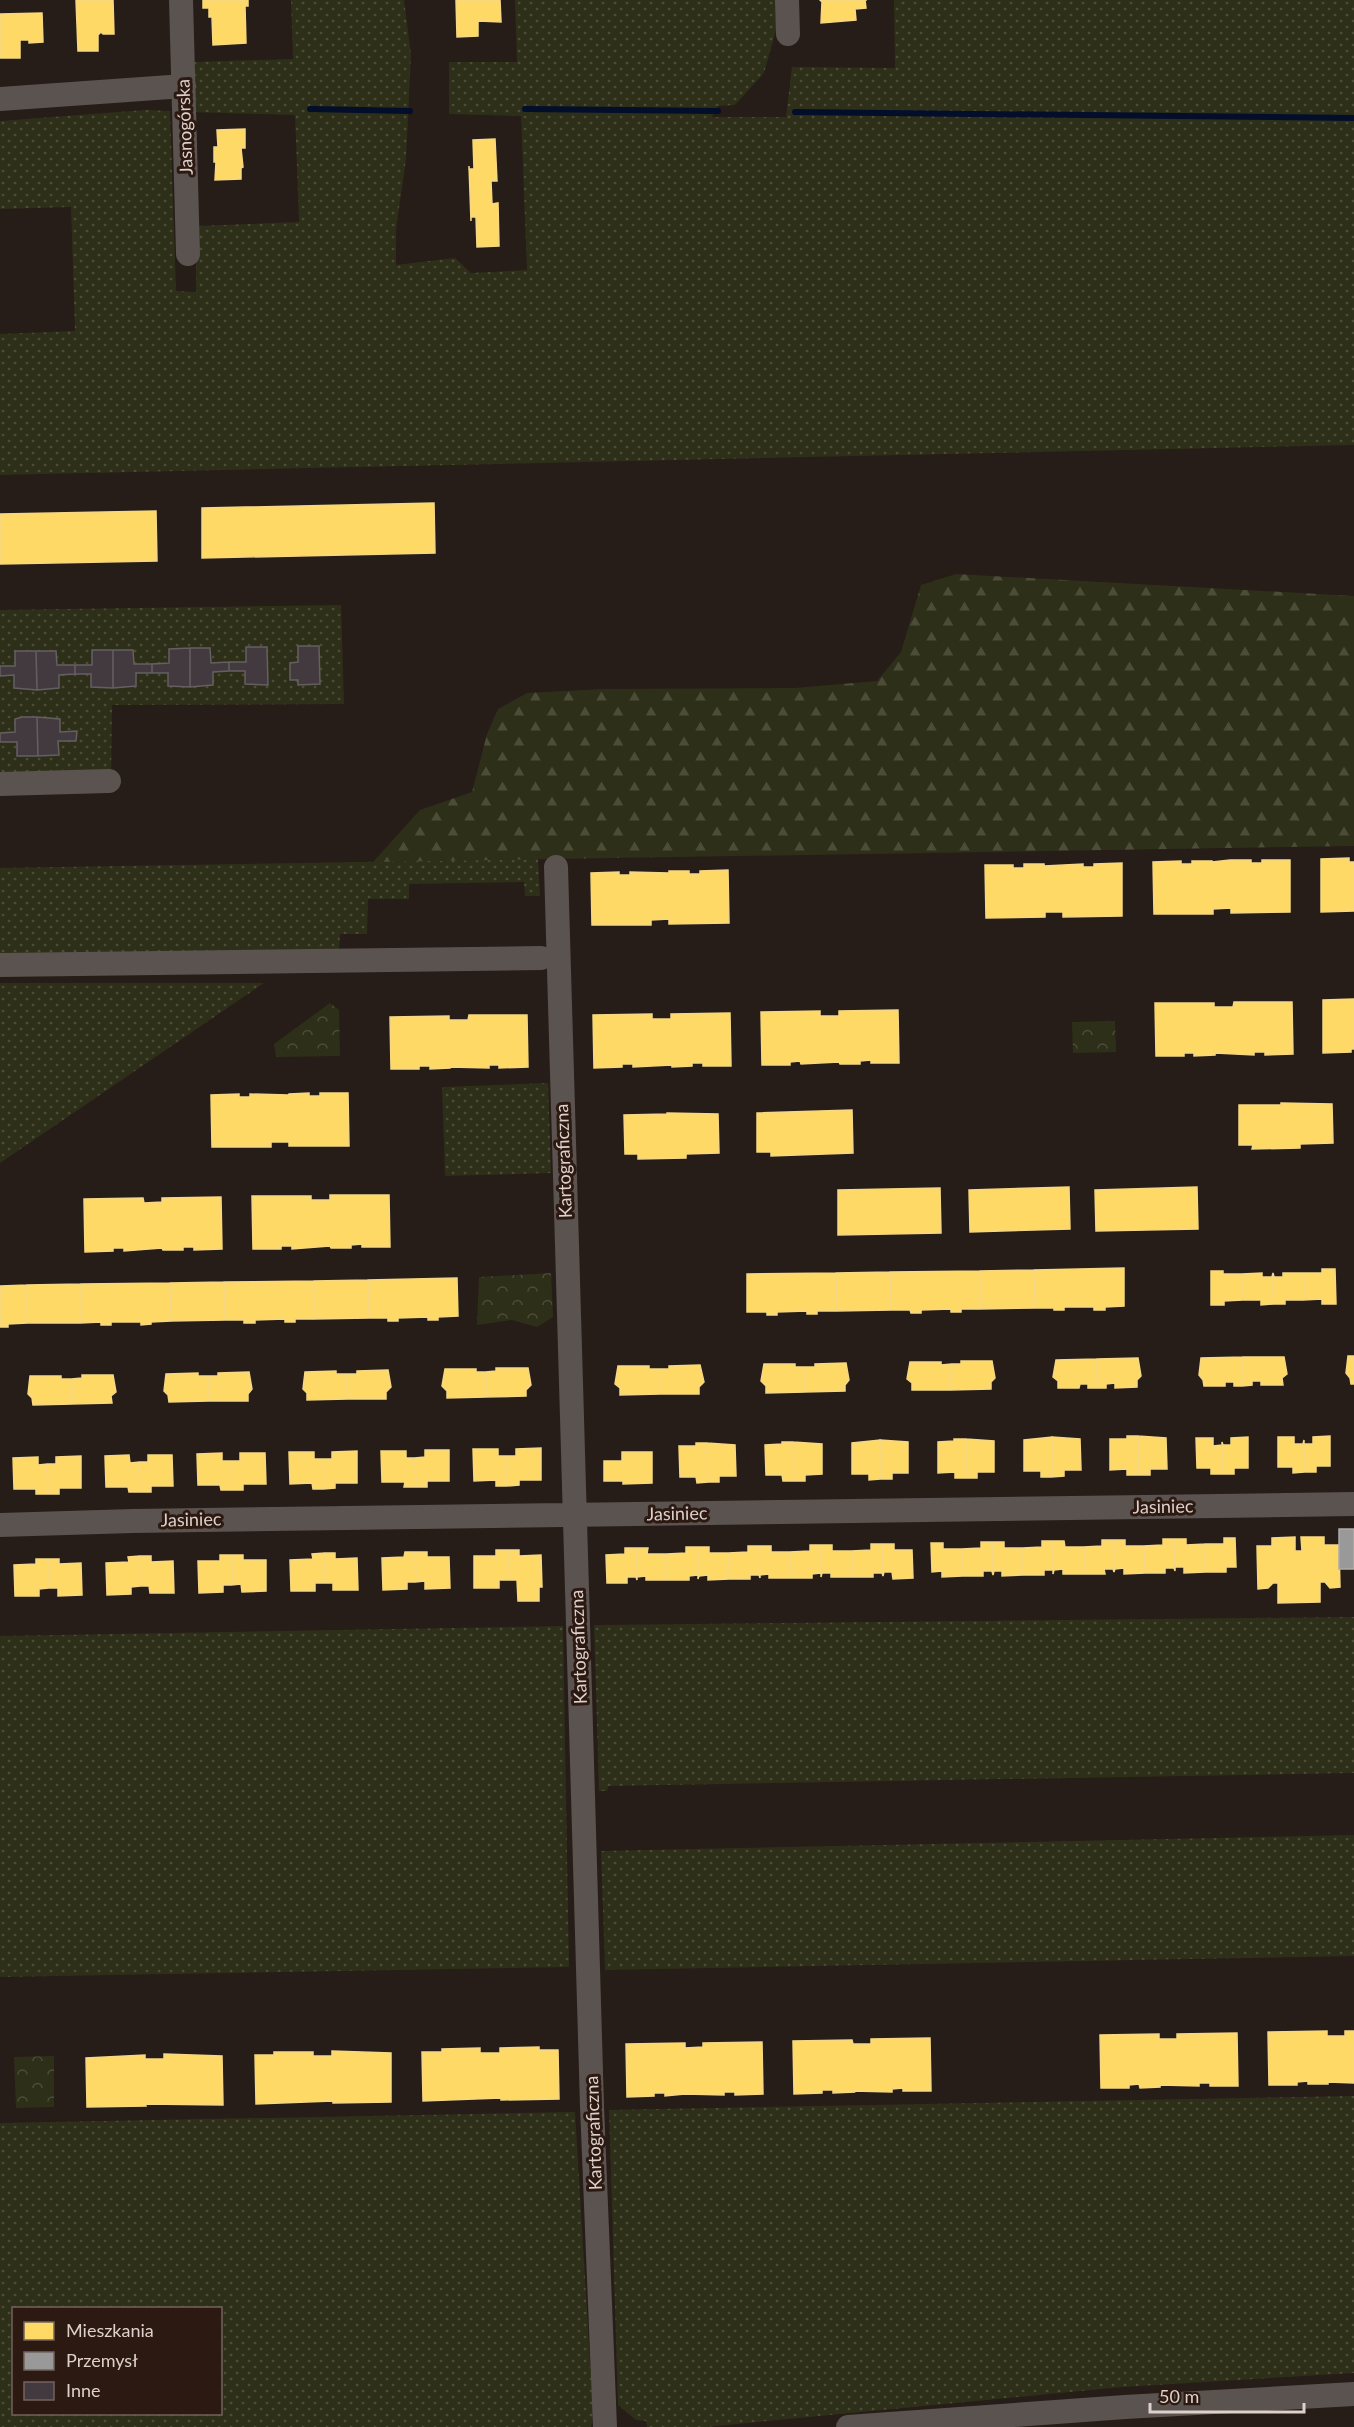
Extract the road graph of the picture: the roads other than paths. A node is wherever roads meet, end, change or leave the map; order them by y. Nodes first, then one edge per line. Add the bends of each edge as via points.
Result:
1 (181, 0) edge
2 (787, 0) edge
3 (788, 34) dead end
4 (184, 86) junction
5 (0, 99) edge
6 (189, 254) dead end
7 (109, 781) dead end
8 (0, 784) edge
9 (556, 867) dead end
10 (541, 958) dead end
11 (0, 965) edge
12 (1354, 1504) edge
13 (574, 1516) junction
14 (0, 1525) edge
15 (1354, 2394) edge
16 (605, 2427) edge
17 (848, 2427) edge

1 - 4 street, Jasnogórska
2 - 3 street
4 - 5 street
4 - 6 street, Jasnogórska
7 - 8 street
9 - 13 street, Kartograficzna
10 - 11 street
12 - 13 street, Jasiniec
13 - 14 street, Jasiniec
13 - 16 street, Kartograficzna
15 - 17 street

